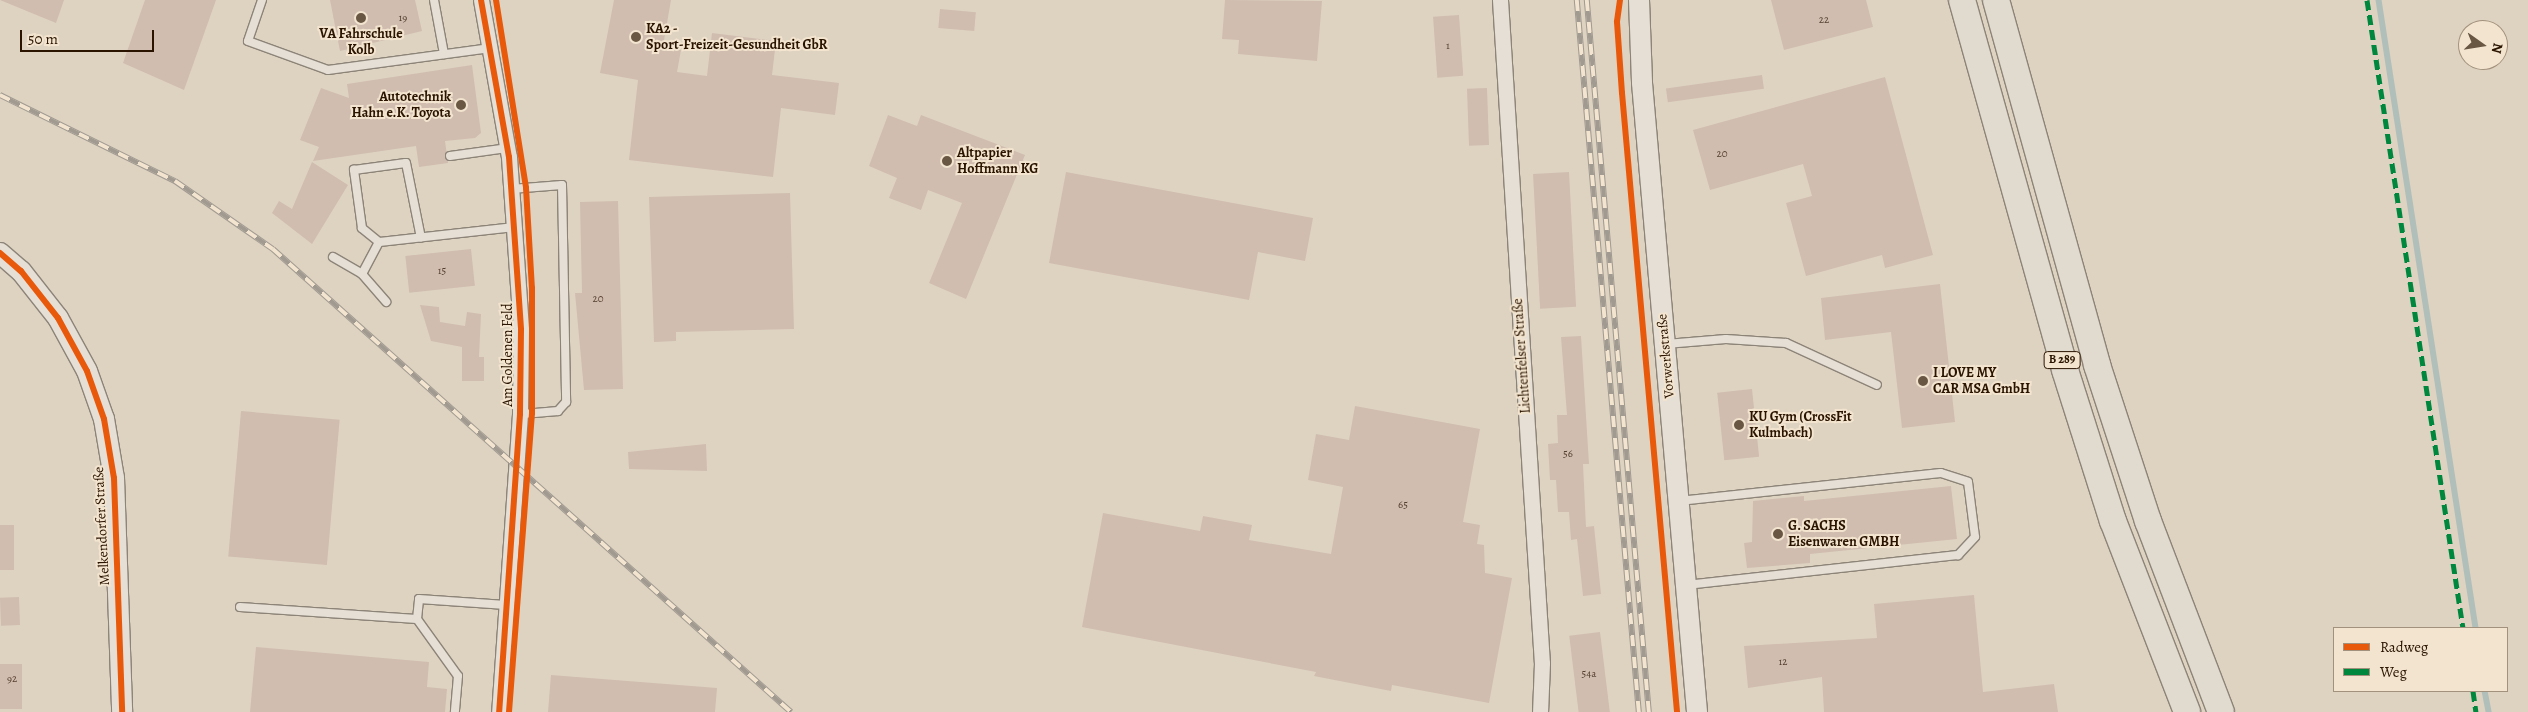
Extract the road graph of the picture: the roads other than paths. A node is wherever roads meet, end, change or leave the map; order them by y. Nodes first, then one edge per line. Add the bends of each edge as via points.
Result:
1 (262, 0) edge
2 (434, 0) edge
3 (481, 0) edge
4 (1500, 0) edge
5 (1638, 0) edge
6 (1962, 0) edge
7 (1996, 0) edge
8 (493, 47) junction
9 (444, 54) junction
10 (508, 148) junction
11 (450, 156) dead end
12 (511, 188) junction
13 (515, 227) junction
14 (421, 238) junction
15 (379, 242) junction
16 (0, 253) edge
17 (333, 257) dead end
18 (362, 274) junction
19 (386, 302) dead end
20 (1665, 344) junction
21 (1877, 384) dead end
22 (520, 414) junction
23 (1678, 501) junction
24 (1686, 585) junction
25 (506, 606) junction
26 (240, 607) dead end
27 (417, 619) junction
28 (122, 712) edge
29 (456, 712) edge
30 (499, 712) edge
31 (1540, 712) edge
32 (1697, 712) edge
33 (2187, 712) edge
34 (2221, 712) edge

1 - 9 lane via 248,41 328,70
2 - 9 lane
3 - 8 street, Am Goldenen Feld
4 - 31 street, Lichtenfelser Straße via 1541,654
5 - 20 street, Vorwerkstraße
6 - 33 highway, B 289 via 2064,370 2113,520
7 - 34 highway, B 289 via 2097,364 2148,521
8 - 9 lane
8 - 10 street, Am Goldenen Feld
10 - 11 lane
10 - 12 street, Am Goldenen Feld
12 - 13 street, Am Goldenen Feld
12 - 22 lane via 562,185 566,402 558,411
13 - 14 lane
13 - 22 street, Am Goldenen Feld
14 - 15 lane
14 - 15 lane via 406,163 354,170 362,228
15 - 18 lane
16 - 28 street, Melkendorfer Straße via 21,271 58,318 87,370 104,419 114,478
17 - 18 lane
18 - 19 lane
20 - 21 lane via 1726,339 1786,343
20 - 23 street, Vorwerkstraße
22 - 25 street, Am Goldenen Feld
23 - 24 street, Vorwerkstraße
23 - 24 lane via 1941,473 1968,482 1975,537 1958,555
24 - 32 street, Vorwerkstraße
25 - 27 lane via 419,599
25 - 30 street, Am Goldenen Feld
26 - 27 lane
27 - 29 lane via 458,676

